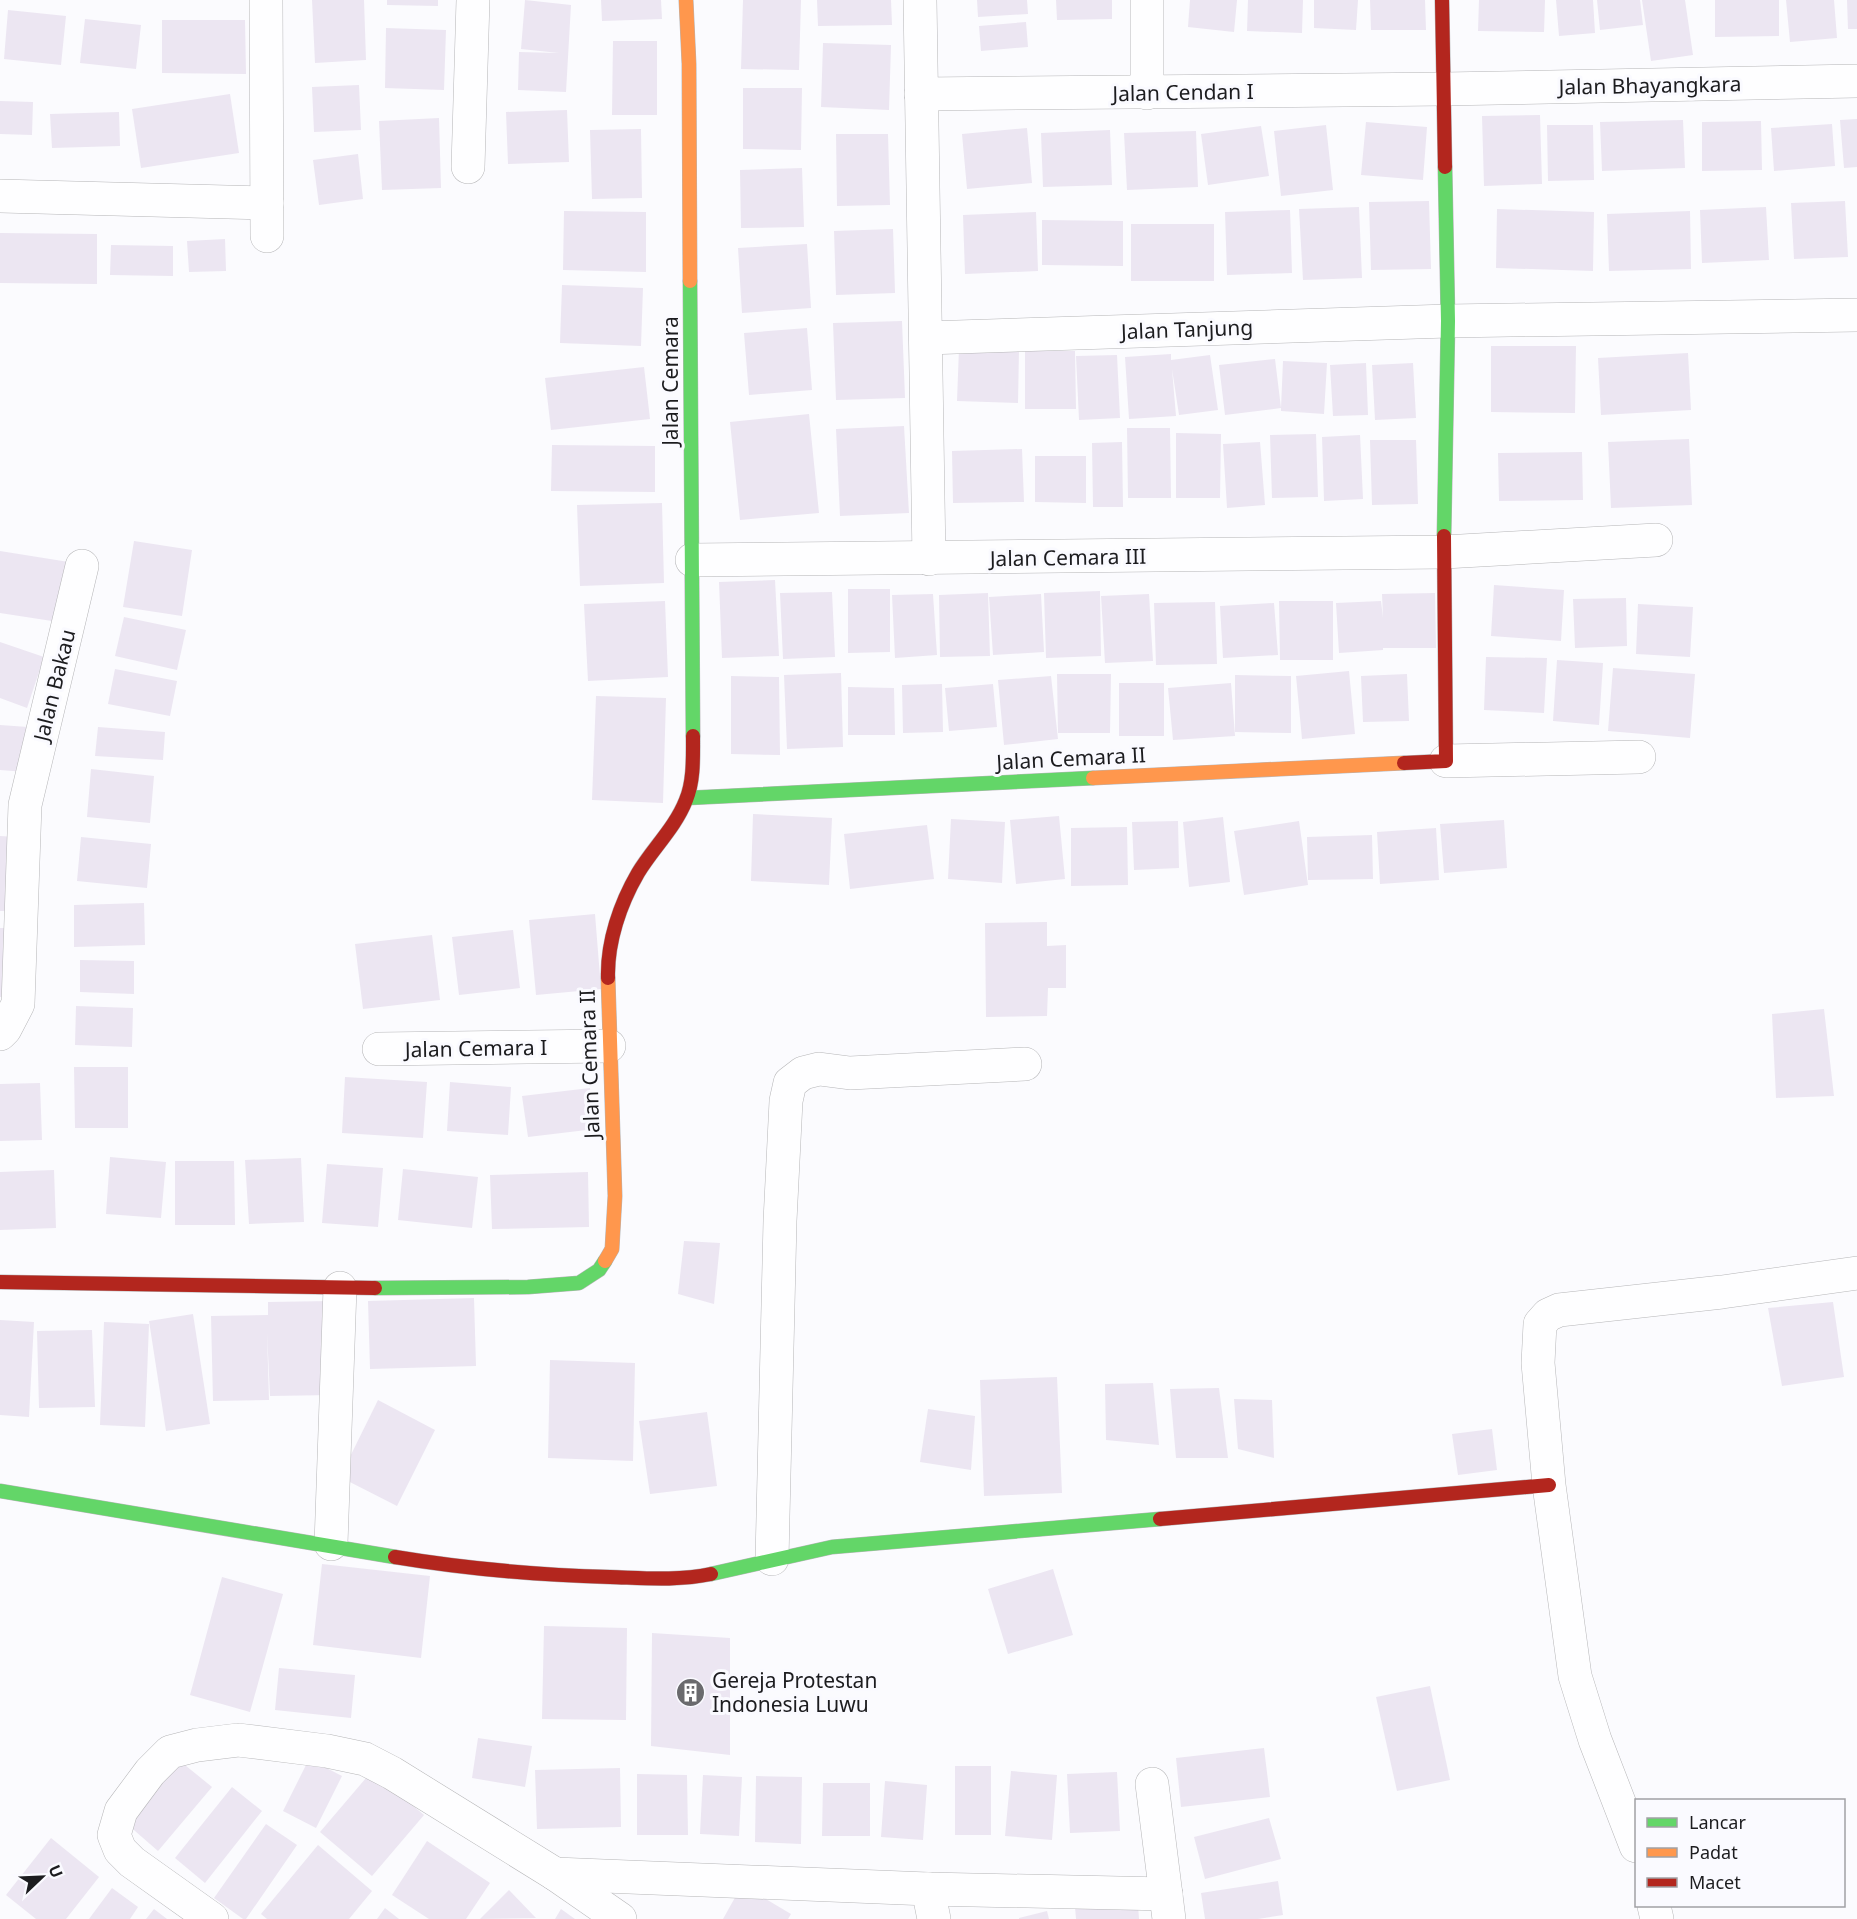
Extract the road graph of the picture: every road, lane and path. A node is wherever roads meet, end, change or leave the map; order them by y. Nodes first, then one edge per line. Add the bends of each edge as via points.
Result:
1 (266, 0) edge
2 (473, 0) edge
3 (686, 0) edge
4 (920, 0) edge
5 (1147, 0) edge
6 (1443, 0) edge
7 (1857, 81) edge
8 (1444, 89) junction
9 (1146, 93) junction
10 (921, 94) junction
11 (468, 167) dead end
12 (0, 196) edge
13 (267, 203) junction
14 (267, 236) dead end
15 (1857, 315) edge
16 (1448, 321) junction
17 (926, 338) junction
18 (1656, 540) dead end
19 (1444, 552) junction
20 (929, 559) junction
21 (692, 560) junction
22 (82, 566) dead end
23 (1446, 756) junction
24 (1639, 757) dead end
25 (693, 762) joint
26 (687, 798) junction
27 (12, 805) edge
28 (0, 1034) edge
29 (609, 1046) junction
30 (379, 1049) dead end
31 (1025, 1064) dead end
32 (1857, 1273) edge
33 (0, 1282) edge
34 (340, 1288) junction
35 (1549, 1485) junction
36 (0, 1491) edge
37 (331, 1544) junction
38 (772, 1559) junction
39 (1152, 1784) dead end
40 (1635, 1843) edge
41 (555, 1874) junction
42 (931, 1904) edge
43 (1168, 1907) edge
44 (212, 1919) edge
45 (620, 1919) edge

1 - 13 street
2 - 11 street
3 - 21 street, Jalan Cemara
4 - 10 street
5 - 9 street
6 - 8 street
7 - 8 street, Jalan Bhayangkara
8 - 9 street, Jalan Cendan I
8 - 16 street
9 - 10 street, Jalan Cendan I
10 - 17 street
12 - 13 street
13 - 14 street
15 - 16 street, Jalan Tanjung
16 - 17 street, Jalan Tanjung
16 - 19 street
17 - 20 street
18 - 19 street, Jalan Cemara III
19 - 20 street, Jalan Cemara III
19 - 23 street
20 - 21 street, Jalan Cemara III
21 - 25 street, Jalan Cemara
22 - 27 street, Jalan Bakau
23 - 24 street
23 - 26 street, Jalan Cemara II
25 - 26 street, Jalan Cemara II
26 - 29 street, Jalan Cemara II via 675,822 638,873 612,934 608,971
27 - 28 street, Jalan Bakau via 18,1004
29 - 30 street, Jalan Cemara I
29 - 34 street, Jalan Cemara II via 615,1196 612,1249 599,1270 579,1283 528,1287
31 - 38 street via 850,1073 819,1069 803,1073 790,1083 780,1221
32 - 35 street via 1601,1304 1548,1315 1540,1324 1538,1363
33 - 34 street, Jalan Cemara II
34 - 37 street
35 - 38 street via 832,1547
35 - 40 street via 1575,1676
36 - 37 street
37 - 38 street via 452,1566 538,1575 686,1579
39 - 43 street
41 - 42 street
41 - 44 street via 365,1759 238,1740 197,1745 170,1752 150,1772 121,1811 114,1835 120,1850 132,1862
41 - 45 street
42 - 43 street

